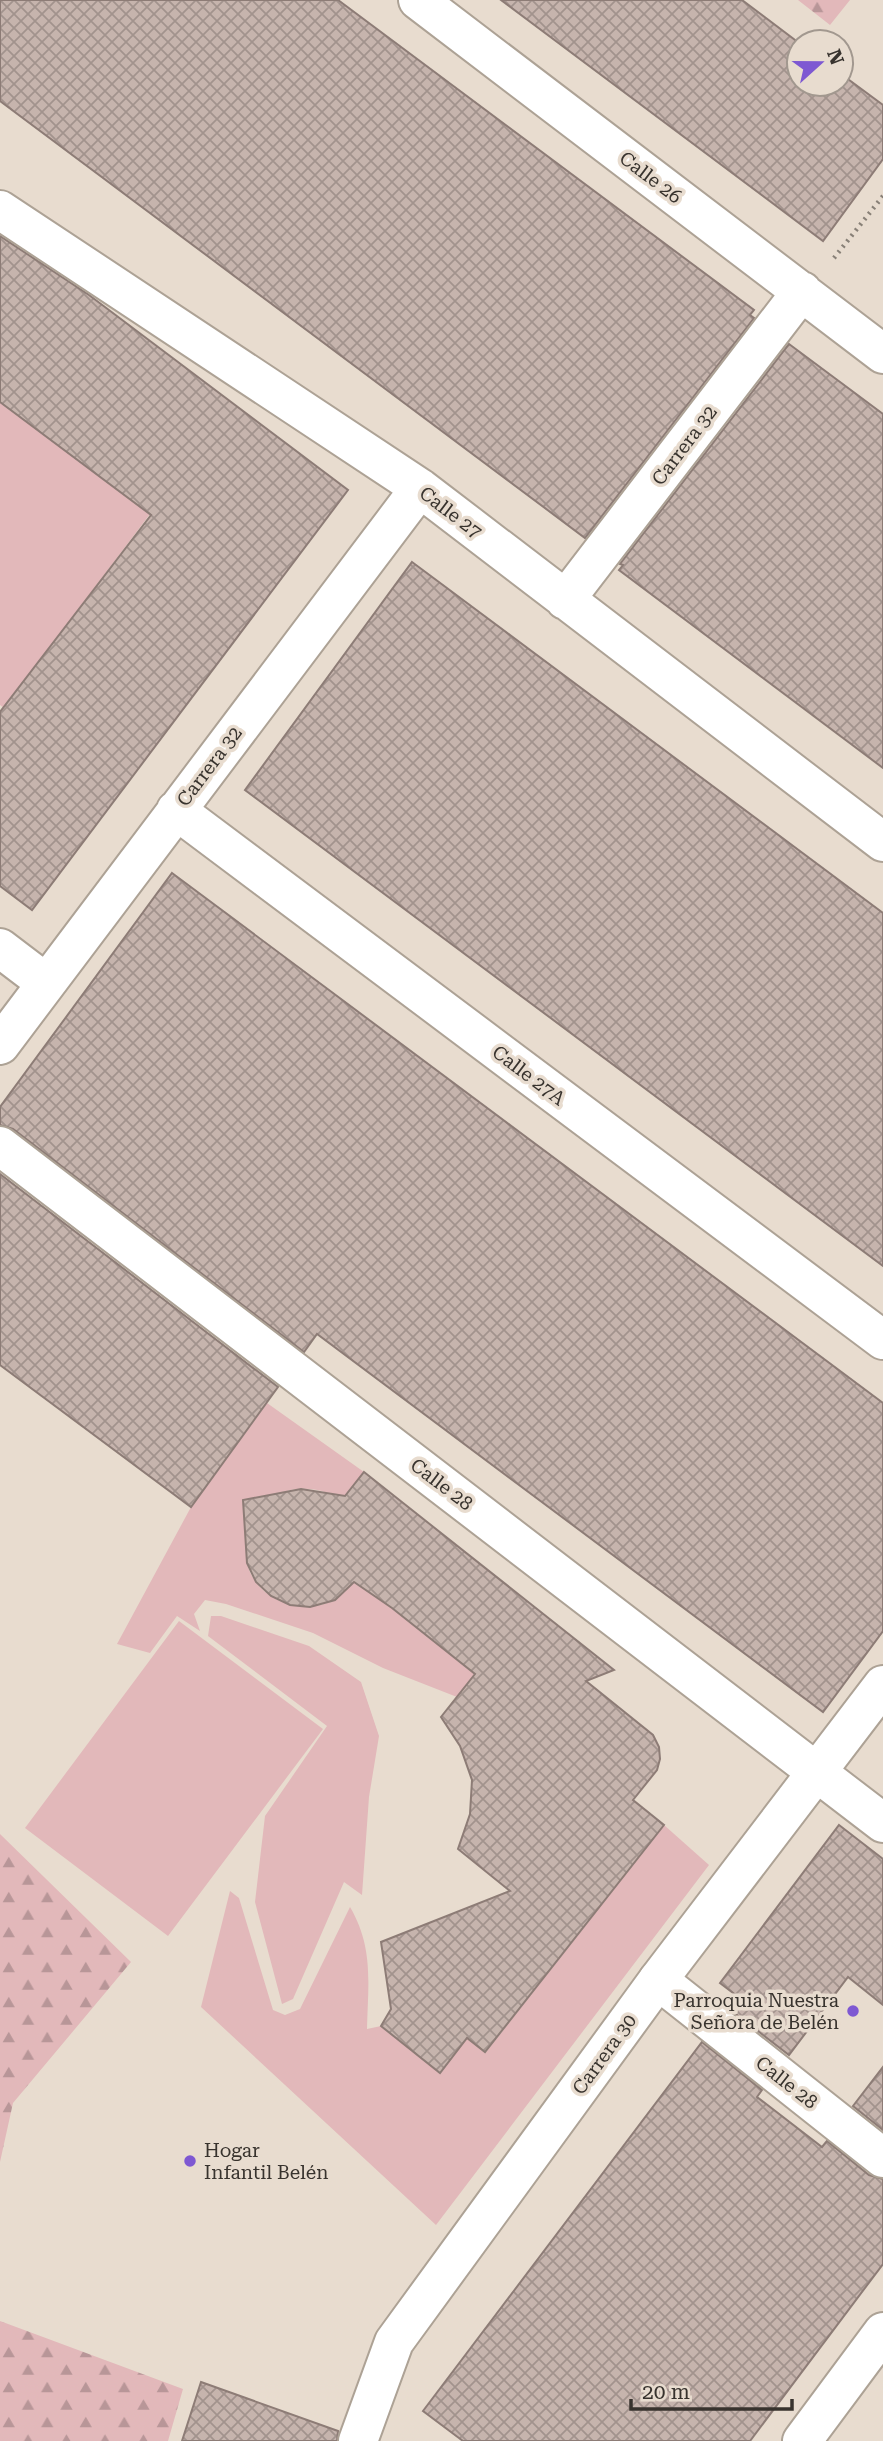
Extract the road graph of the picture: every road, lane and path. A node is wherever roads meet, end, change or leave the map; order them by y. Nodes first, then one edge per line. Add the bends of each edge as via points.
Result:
1 (418, 0) edge
2 (883, 196) edge
3 (0, 209) edge
4 (802, 291) junction
5 (883, 354) edge
6 (420, 488) junction
7 (565, 600) junction
8 (176, 810) junction
9 (883, 842) edge
10 (0, 948) edge
11 (46, 983) junction
12 (0, 1045) edge
13 (0, 1146) edge
14 (883, 1340) edge
15 (883, 1685) edge
16 (817, 1771) junction
17 (883, 1823) edge
18 (658, 1980) junction
19 (883, 2158) edge
20 (883, 2332) edge
21 (358, 2441) edge
22 (802, 2441) edge

1 - 4 street, Calle 26
2 - 4 path via 842,250
3 - 6 street, Calle 27
4 - 5 street, Calle 26
4 - 7 street, Carrera 32
6 - 7 street, Calle 27
6 - 8 street, Carrera 32
7 - 9 street, Calle 27
8 - 11 street, Carrera 32
8 - 14 street, Calle 27A
10 - 11 street
11 - 12 street, Carrera 32
13 - 16 street, Calle 28
15 - 16 street, Carrera 30
16 - 17 street, Calle 28
16 - 18 street, Carrera 30
18 - 19 street, Calle 28
18 - 21 street, Carrera 30 via 394,2342
20 - 22 street

